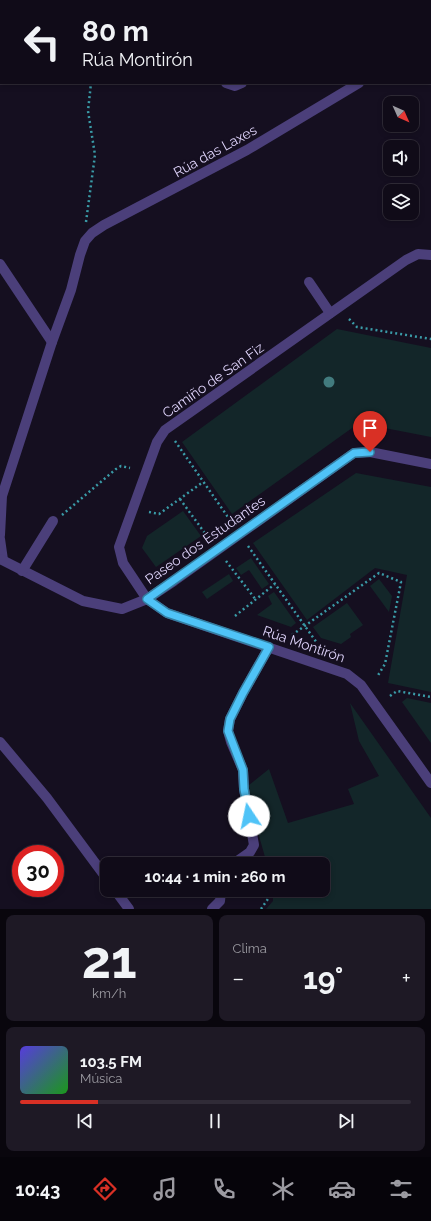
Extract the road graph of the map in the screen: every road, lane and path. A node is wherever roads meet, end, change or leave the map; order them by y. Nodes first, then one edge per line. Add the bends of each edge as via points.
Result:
1 (92, 84) edge
2 (229, 84) edge
3 (239, 84) edge
4 (356, 84) edge
5 (85, 241) junction
6 (431, 255) edge
7 (0, 264) edge
8 (309, 282) dead end
9 (330, 313) junction
10 (348, 319) dead end
11 (431, 340) edge
12 (52, 342) junction
13 (175, 441) dead end
14 (431, 464) edge
15 (130, 468) dead end
16 (203, 482) junction
17 (180, 498) junction
18 (149, 512) dead end
19 (230, 520) dead end
20 (53, 521) joint
21 (0, 535) edge
22 (207, 536) dead end
23 (0, 539) edge
24 (248, 546) dead end
25 (1, 559) edge
26 (226, 561) dead end
27 (22, 571) junction
28 (275, 584) junction
29 (147, 599) junction
30 (256, 600) junction
31 (235, 616) dead end
32 (305, 626) junction
33 (292, 635) dead end
34 (317, 643) dead end
35 (269, 647) junction
36 (377, 677) dead end
37 (390, 696) dead end
38 (431, 697) edge
39 (0, 742) edge
40 (431, 783) edge
41 (243, 857) edge
42 (100, 870) edge
43 (120, 897) edge
44 (220, 897) edge
45 (269, 897) edge
46 (129, 909) edge
47 (212, 909) edge
48 (261, 909) edge

1 - 5 path via 88,111 95,154
2 - 3 street
4 - 5 street, Rúa das Laxes via 247,150 104,225
5 - 12 street
6 - 9 street, Camiño de San Fiz via 418,254 406,260
7 - 12 street
8 - 9 street
9 - 29 street, Camiño de San Fiz via 165,430 156,442 119,548 123,563
10 - 11 path via 357,327
12 - 21 street via 2,496
13 - 16 path
14 - 29 street, Paseo dos Estudantes via 370,452 354,453
15 - 20 path via 122,466 116,469
16 - 17 path
16 - 19 path
17 - 18 path via 159,514
17 - 22 path
20 - 27 street
23 - 25 street
24 - 28 path
25 - 27 street, Paseo dos Estudantes
26 - 30 path
27 - 29 street, Paseo dos Estudantes via 83,600 122,609
28 - 30 path
28 - 32 path
29 - 35 street, Rúa Montirón via 167,613
30 - 31 path
32 - 33 path
32 - 34 path
32 - 36 path via 379,573 401,582 385,664
35 - 40 street, Rúa Montirón via 347,674 361,685
35 - 41 street via 230,719 228,731 243,770 254,845
37 - 38 path via 397,691
39 - 42 street via 47,798
43 - 46 street
44 - 47 street
45 - 48 path

